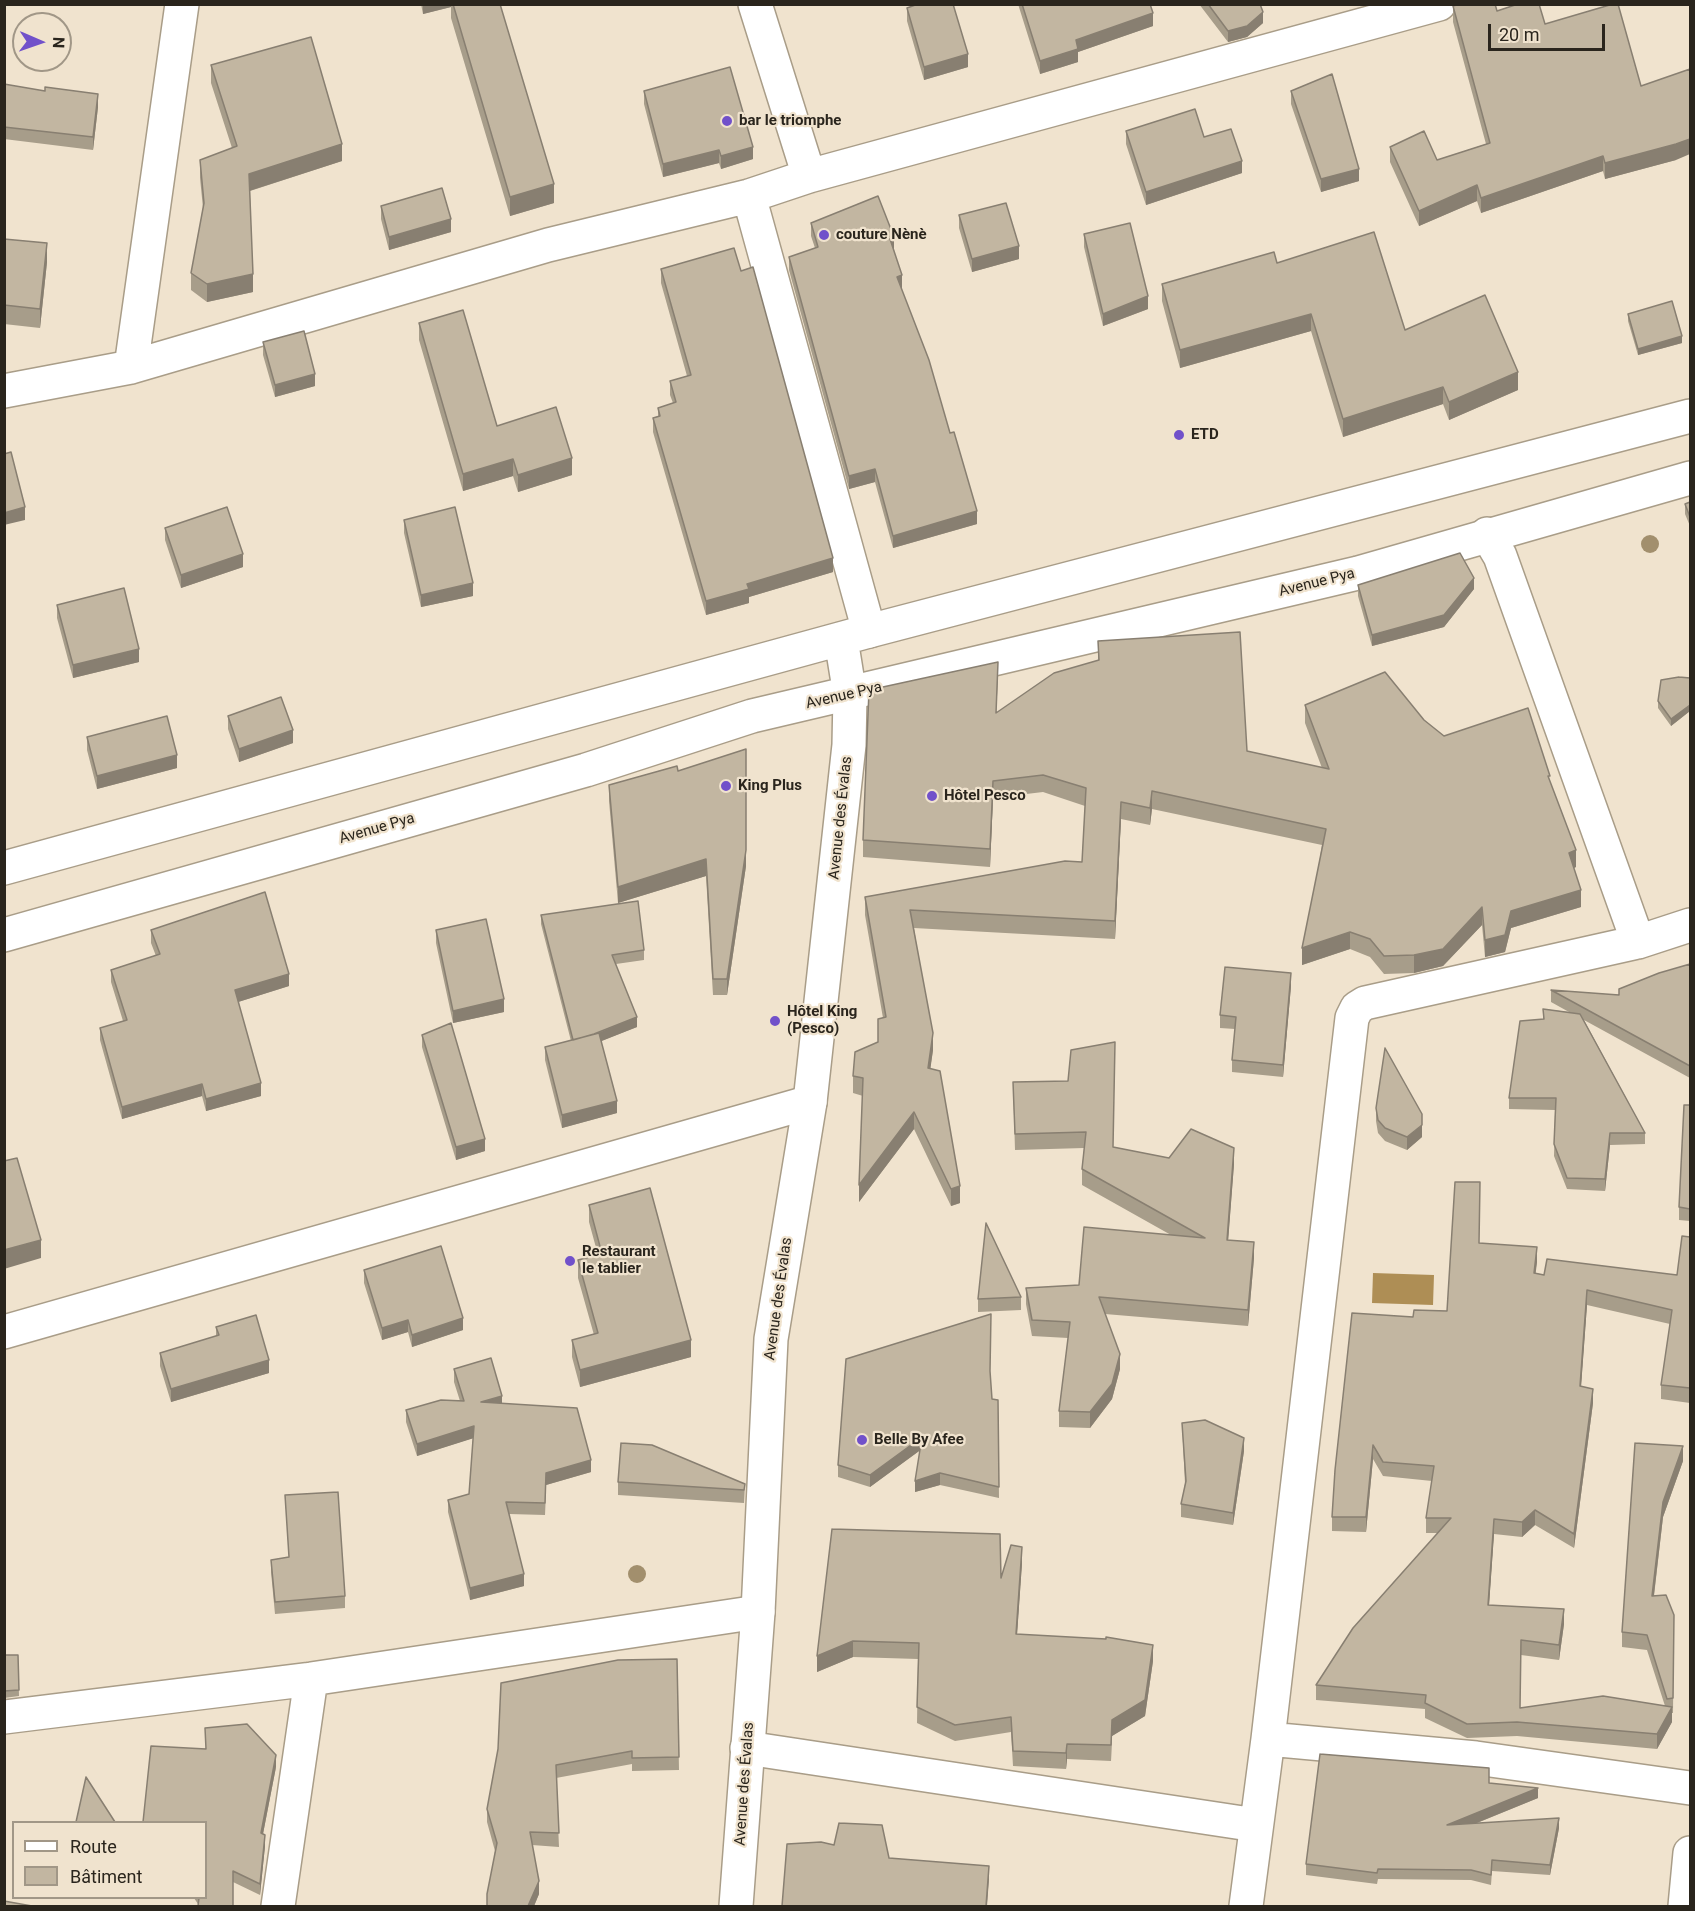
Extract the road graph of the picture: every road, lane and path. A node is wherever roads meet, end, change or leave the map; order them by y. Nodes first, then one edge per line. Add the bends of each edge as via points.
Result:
1 (182, 4) edge
2 (754, 4) edge
3 (1438, 4) edge
4 (809, 176) junction
5 (749, 196) junction
6 (131, 367) junction
7 (4, 390) edge
8 (1690, 416) edge
9 (1690, 478) edge
10 (1488, 534) junction
11 (855, 635) junction
12 (850, 695) junction
13 (4, 868) edge
14 (1690, 925) edge
15 (4, 935) edge
16 (1638, 942) junction
17 (810, 1102) junction
18 (4, 1332) edge
19 (758, 1612) junction
20 (311, 1679) junction
21 (4, 1717) edge
22 (1268, 1739) junction
23 (747, 1748) junction
24 (1690, 1788) edge
25 (1256, 1825) junction
26 (1690, 1853) edge
27 (278, 1906) edge
28 (736, 1906) edge
29 (1246, 1906) edge
30 (1685, 1906) edge

1 - 6 street
2 - 4 street
3 - 4 street
4 - 5 street
5 - 6 street via 548,245
5 - 11 street, Avenue des Évalas
6 - 7 street
8 - 11 street
9 - 10 street, Avenue Pya
10 - 12 street, Avenue Pya via 1358,573
10 - 16 street via 1500,556
11 - 12 street, Avenue des Évalas
11 - 13 street
12 - 15 street, Avenue Pya via 752,716 586,770
12 - 17 street, Avenue des Évalas via 849,745
14 - 16 street
16 - 22 street via 1365,1003 1352,1018
17 - 18 street
17 - 19 street, Avenue des Évalas via 771,1339
19 - 20 street
19 - 23 street, Avenue des Évalas
20 - 21 street
20 - 27 street
22 - 24 street via 1476,1758
22 - 25 street
23 - 25 street
23 - 28 street, Avenue des Évalas
25 - 29 street
26 - 30 street

